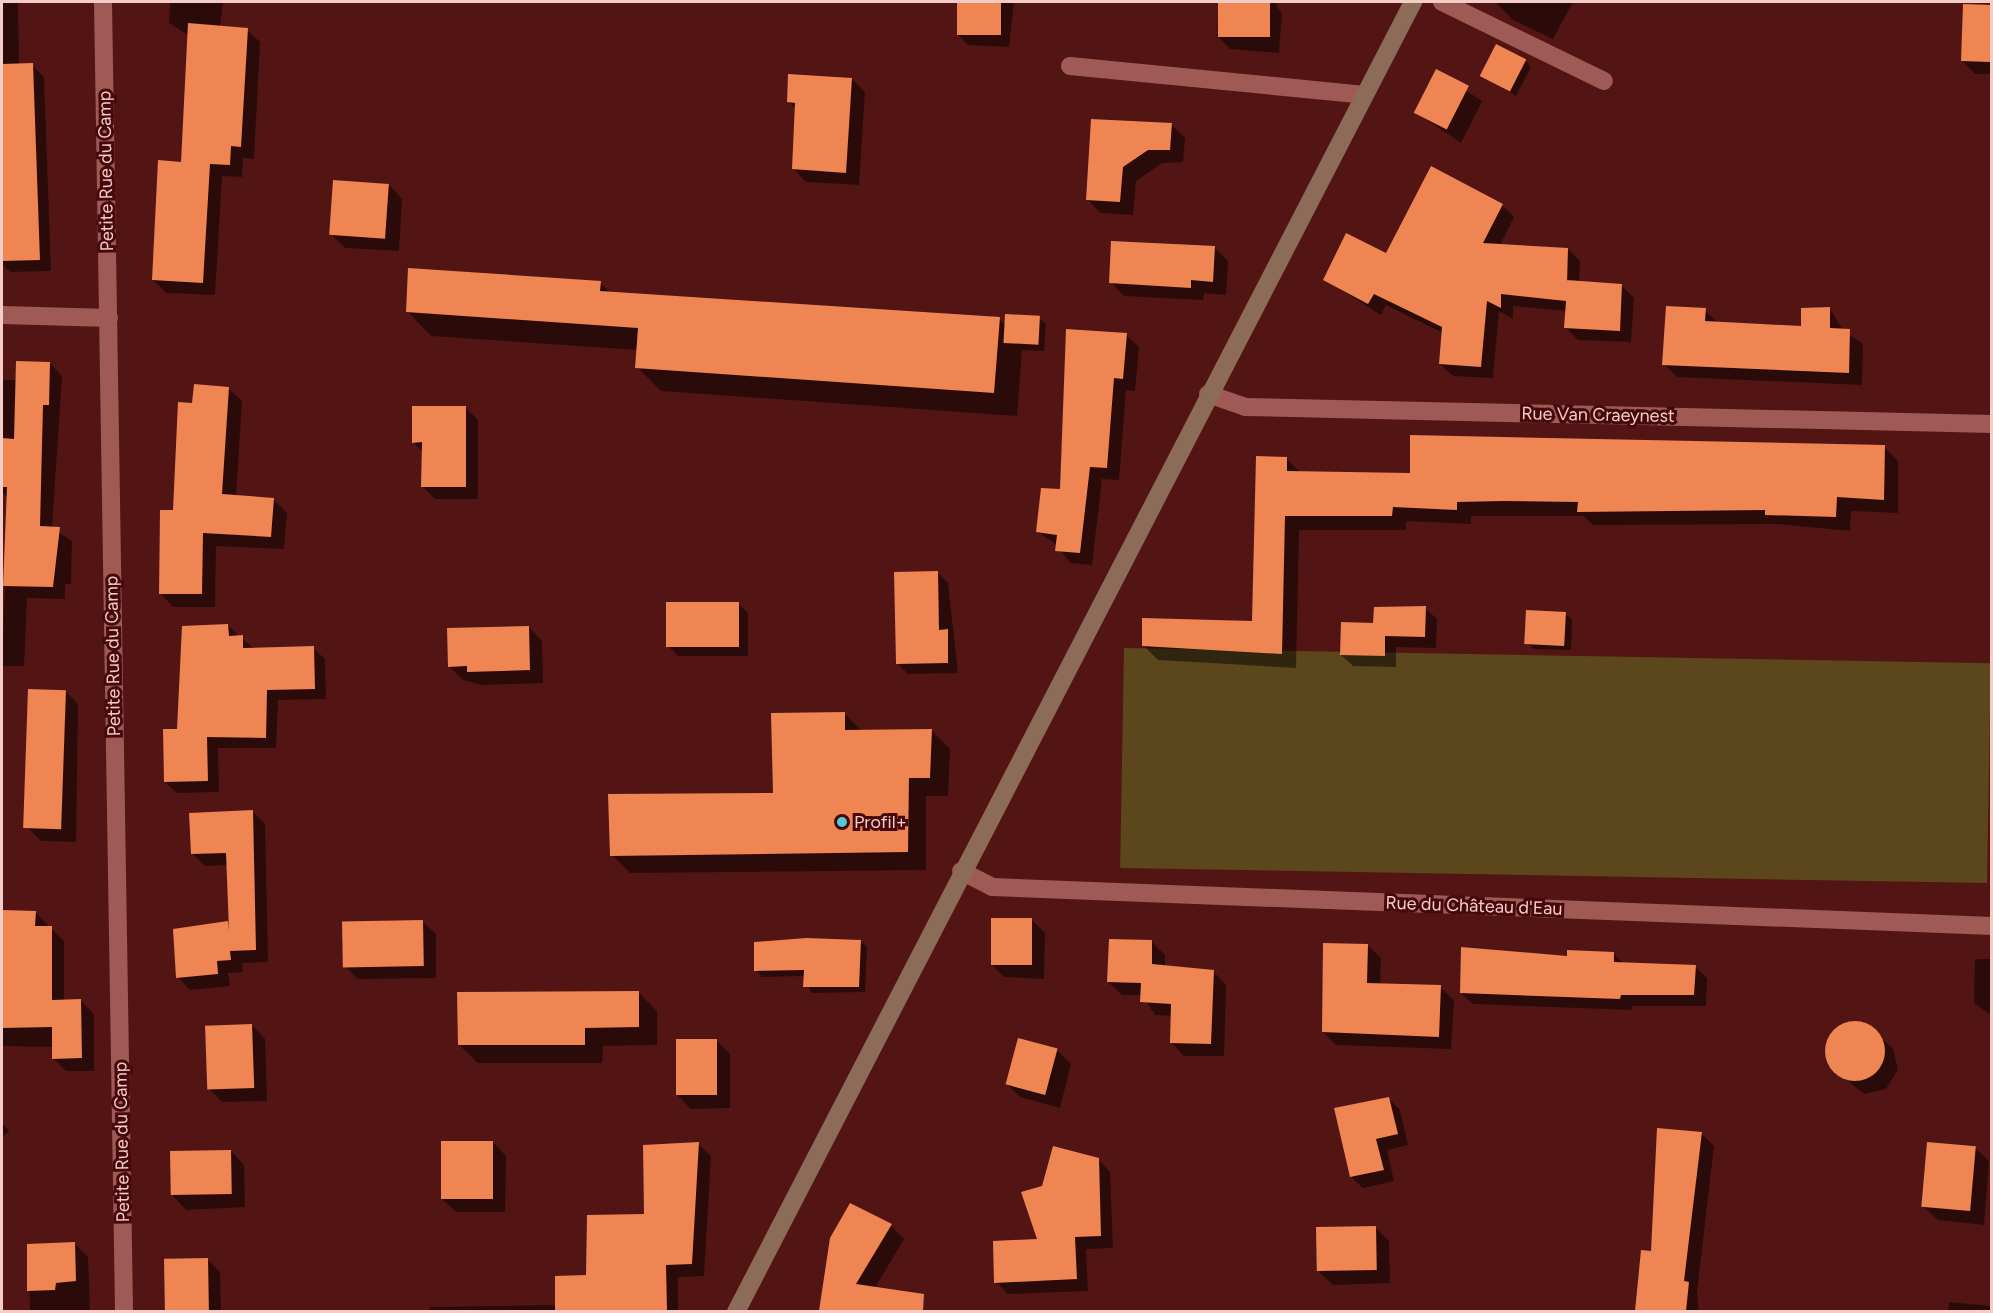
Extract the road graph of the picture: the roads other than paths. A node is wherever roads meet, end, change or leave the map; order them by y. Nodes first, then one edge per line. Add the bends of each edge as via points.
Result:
1 (103, 2) edge
2 (1413, 2) edge
3 (1442, 2) edge
4 (1070, 66) dead end
5 (1604, 81) dead end
6 (1365, 95) junction
7 (2, 315) edge
8 (109, 318) junction
9 (1208, 394) junction
10 (1992, 424) edge
11 (961, 871) junction
12 (1992, 926) edge
13 (124, 1311) edge
14 (736, 1311) edge

1 - 8 street, Petite Rue du Camp
2 - 6 main road
3 - 5 street
4 - 6 street
6 - 9 main road
7 - 8 street
8 - 13 street, Petite Rue du Camp
9 - 10 street, Rue Van Craeynest via 1245,407
9 - 11 main road
11 - 12 street, Rue du Château d'Eau via 992,887
11 - 14 main road

